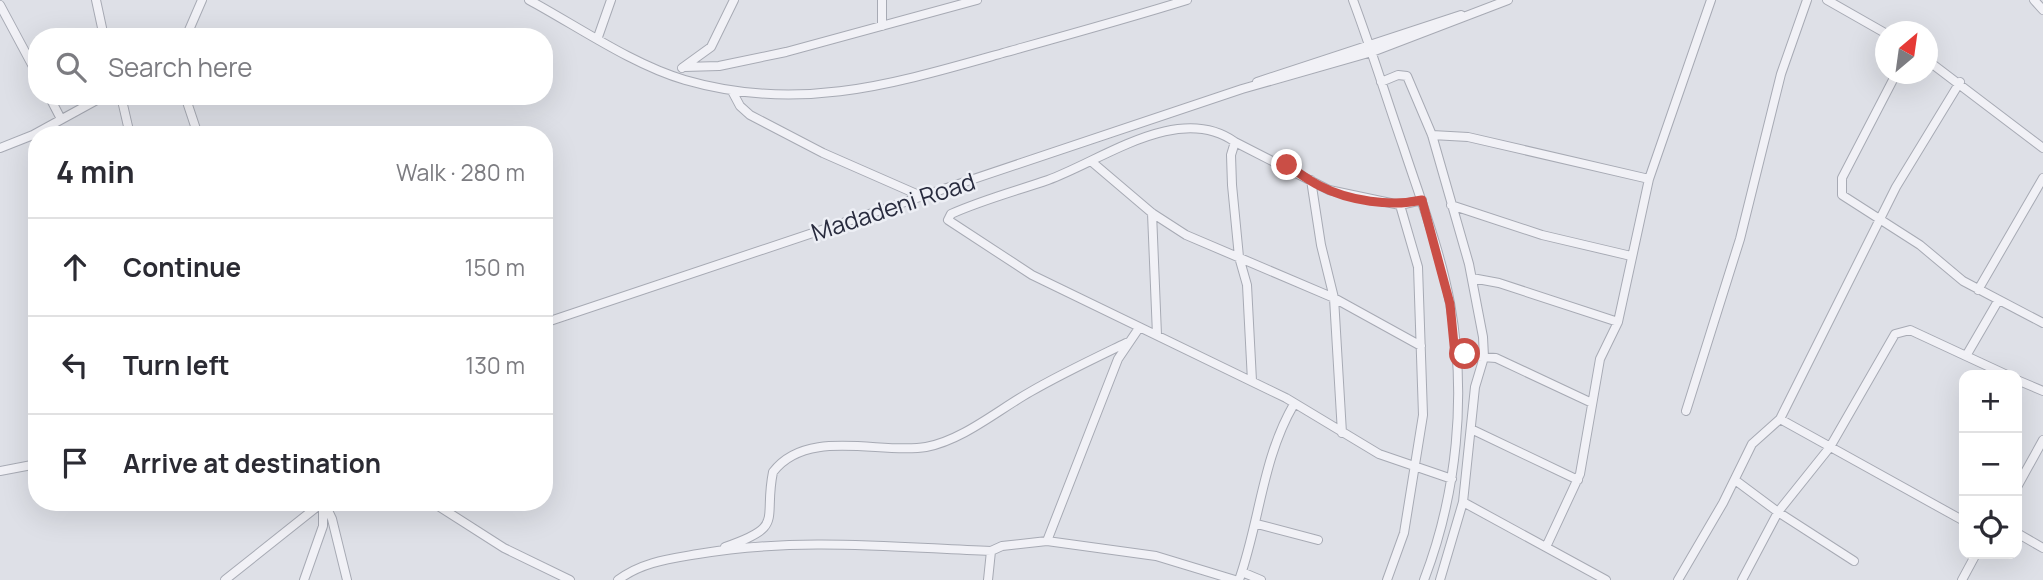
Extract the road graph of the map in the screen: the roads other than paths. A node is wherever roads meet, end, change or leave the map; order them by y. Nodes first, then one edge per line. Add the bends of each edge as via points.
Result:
1 (96, 0) edge
2 (202, 0) edge
3 (528, 0) edge
4 (611, 0) edge
5 (734, 0) edge
6 (882, 0) edge
7 (977, 0) edge
8 (1187, 0) edge
9 (1353, 0) edge
10 (1508, 0) edge
11 (1711, 0) edge
12 (1807, 0) edge
13 (1827, 0) edge
14 (2034, 0) edge
15 (0, 5) edge
16 (2043, 10) edge
17 (882, 26) junction
18 (1875, 27) edge
19 (102, 28) edge
20 (190, 28) edge
21 (598, 37) junction
22 (1371, 47) junction
23 (28, 57) edge
24 (684, 67) junction
25 (1938, 67) edge
26 (671, 75) junction
27 (1381, 82) junction
28 (1960, 82) junction
29 (1891, 84) edge
30 (732, 91) junction
31 (54, 105) edge
32 (87, 105) edge
33 (123, 105) edge
34 (188, 105) edge
35 (61, 119) junction
36 (46, 126) edge
37 (128, 126) edge
38 (195, 126) edge
39 (28, 135) edge
40 (1432, 135) junction
41 (1235, 142) junction
42 (0, 148) edge
43 (2043, 148) edge
44 (1092, 162) junction
45 (2043, 178) edge
46 (1649, 179) junction
47 (1311, 180) junction
48 (921, 196) junction
49 (1422, 200) junction
50 (1400, 205) junction
51 (1451, 205) junction
52 (1152, 213) junction
53 (1880, 219) junction
54 (1631, 256) junction
55 (1239, 257) junction
56 (1472, 278) junction
57 (1978, 290) junction
58 (1334, 298) junction
59 (1998, 301) junction
60 (553, 320) edge
61 (1618, 322) junction
62 (2043, 323) edge
63 (1139, 328) junction
64 (1157, 335) junction
65 (1126, 343) junction
66 (1421, 346) junction
67 (1455, 355) junction
68 (1966, 356) junction
69 (1484, 357) junction
70 (1996, 370) edge
71 (1252, 381) junction
72 (2022, 382) edge
73 (2043, 391) edge
74 (1592, 403) junction
75 (1294, 404) junction
76 (1686, 411) dead end
77 (1780, 419) junction
78 (1471, 429) junction
79 (1342, 433) junction
80 (2043, 440) edge
81 (1830, 447) junction
82 (28, 466) edge
83 (1416, 468) junction
84 (0, 471) edge
85 (2022, 478) edge
86 (1452, 479) junction
87 (1578, 480) junction
88 (1735, 480) junction
89 (1463, 502) junction
90 (312, 511) edge
91 (323, 511) edge
92 (328, 511) edge
93 (446, 511) edge
94 (1778, 512) junction
95 (1959, 518) edge
96 (1257, 524) junction
97 (2022, 536) edge
98 (1318, 540) dead end
99 (1047, 541) junction
100 (1546, 547) junction
101 (2043, 548) edge
102 (991, 551) junction
103 (713, 552) junction
104 (1973, 559) edge
105 (1854, 561) dead end
106 (1239, 577) edge
107 (1602, 579) edge
108 (225, 580) edge
109 (304, 580) edge
110 (347, 580) edge
111 (570, 580) edge
112 (618, 580) edge
113 (988, 580) edge
114 (1261, 580) edge
115 (1387, 580) edge
116 (1424, 580) edge
117 (1440, 580) edge
118 (1678, 580) edge
119 (1742, 580) edge
120 (1962, 580) edge

1 - 19 street
2 - 20 street
3 - 21 street
4 - 21 street
5 - 24 street via 711,47
6 - 17 street
7 - 17 street
8 - 30 street via 885,86 816,95
9 - 22 street
10 - 22 street, Madadeni Road via 1443,26
11 - 46 street
12 - 76 street via 1778,84 1740,239
13 - 18 street
14 - 16 street
15 - 23 street
17 - 24 street via 739,62
21 - 26 street
22 - 27 street
22 - 48 street, Madadeni Road
24 - 26 street
25 - 28 street
26 - 30 street
27 - 40 street via 1401,75 1408,78
27 - 49 street
28 - 43 street
28 - 53 street
29 - 53 street via 1840,184 1846,200
30 - 48 street via 750,115
31 - 35 street
32 - 35 street
33 - 37 street
34 - 38 street
35 - 36 street
39 - 42 street
40 - 46 street via 1468,137
40 - 51 street
41 - 44 street via 1208,129 1174,130 1134,141
41 - 47 street
41 - 55 street via 1231,168
44 - 52 street
44 - 63 street via 969,206 948,220 1032,275
45 - 57 street
46 - 54 street
47 - 50 street via 1357,198
47 - 58 street
48 - 60 street, Madadeni Road
49 - 50 street
49 - 67 street via 1450,304
50 - 66 street via 1419,267
51 - 54 street via 1542,235
51 - 56 street
52 - 55 street via 1186,236
52 - 64 street
53 - 57 street
53 - 77 street
54 - 61 street
55 - 58 street
55 - 71 street via 1247,285
56 - 61 street
56 - 69 street
57 - 59 street
58 - 66 street
58 - 79 street
59 - 62 street
59 - 68 street
61 - 74 street via 1600,359
63 - 64 street
63 - 65 street
64 - 71 street
65 - 99 street
65 - 103 street via 942,443 918,448 827,446 792,458 773,472 771,512 765,526 754,536
66 - 83 street via 1423,415
67 - 69 street
67 - 86 street
68 - 70 street
68 - 81 street via 1910,330 1898,331
69 - 74 street via 1502,360
69 - 78 street via 1475,387
71 - 75 street
72 - 73 street
74 - 87 street
75 - 79 street
75 - 96 street via 1270,457
77 - 81 street
77 - 88 street via 1752,444
78 - 87 street
78 - 89 street
79 - 83 street
80 - 85 street
81 - 94 street
81 - 95 street
82 - 84 street
83 - 86 street
83 - 115 street via 1404,533
86 - 116 street
87 - 100 street
88 - 94 street
88 - 118 street
89 - 100 street
89 - 117 street
90 - 108 street
91 - 109 street via 323,526
92 - 110 street
93 - 111 street via 504,548
94 - 105 street
94 - 119 street
96 - 98 street
96 - 106 street
97 - 101 street
99 - 102 street
99 - 106 street via 1156,556
100 - 107 street
102 - 103 street via 837,542
102 - 113 street
103 - 112 street via 646,565
104 - 120 street
106 - 114 street

